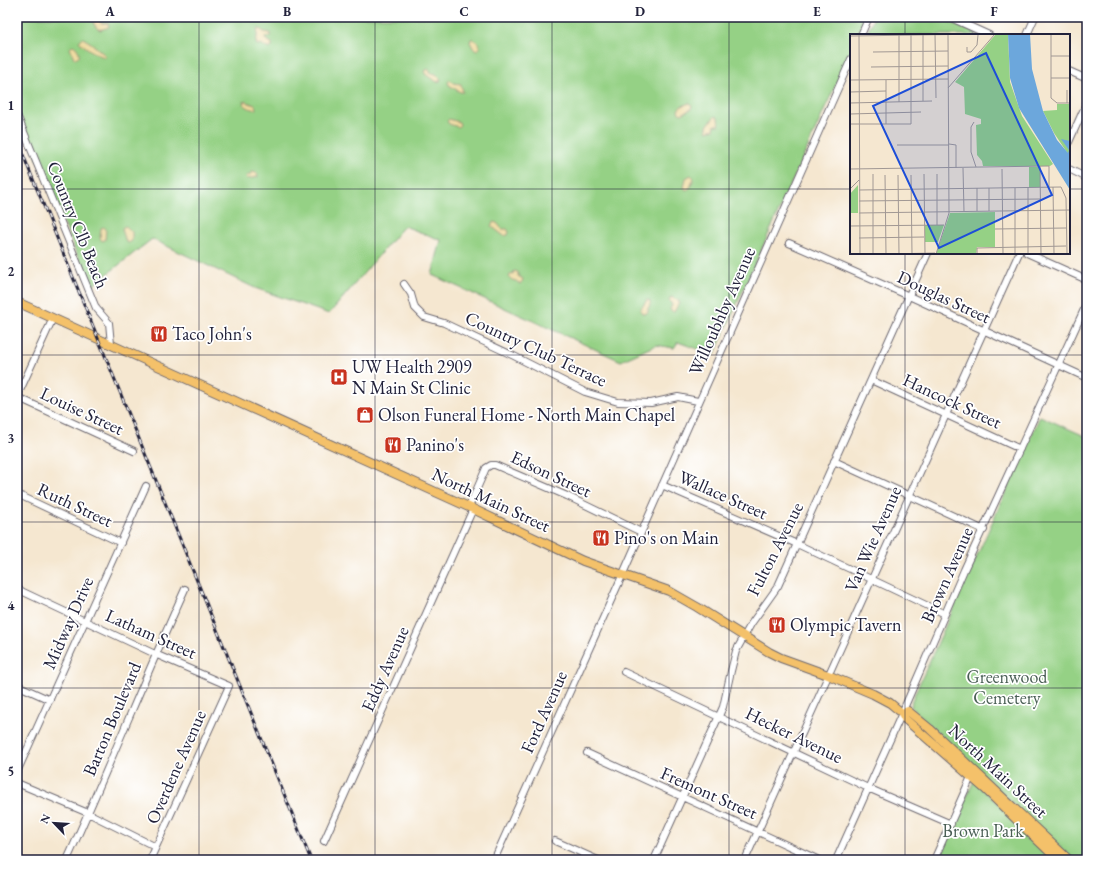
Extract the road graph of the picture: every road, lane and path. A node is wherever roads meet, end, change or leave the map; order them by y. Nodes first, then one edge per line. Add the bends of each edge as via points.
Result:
1 (869, 17) edge
2 (949, 17) edge
3 (1035, 17) edge
4 (862, 34) edge
5 (987, 34) edge
6 (1027, 34) edge
7 (850, 60) edge
8 (1070, 71) edge
9 (1087, 79) edge
10 (1087, 102) edge
11 (17, 116) edge
12 (1070, 140) edge
13 (1070, 170) edge
14 (1087, 178) edge
15 (789, 243) dead end
16 (928, 254) edge
17 (1019, 254) edge
18 (1029, 254) edge
19 (1087, 280) edge
20 (404, 284) dead end
21 (909, 296) junction
22 (17, 302) edge
23 (1087, 303) edge
24 (53, 318) junction
25 (984, 331) junction
26 (111, 344) junction
27 (1058, 365) junction
28 (1087, 378) edge
29 (871, 380) junction
30 (17, 397) edge
31 (698, 401) junction
32 (946, 415) junction
33 (1020, 449) junction
34 (134, 451) dead end
35 (834, 461) junction
36 (662, 485) junction
37 (146, 486) dead end
38 (17, 494) edge
39 (909, 496) junction
40 (471, 508) junction
41 (984, 530) junction
42 (641, 532) junction
43 (121, 543) junction
44 (797, 544) junction
45 (622, 576) junction
46 (872, 579) junction
47 (17, 589) edge
48 (185, 589) dead end
49 (945, 614) junction
50 (85, 621) junction
51 (744, 636) junction
52 (156, 654) junction
53 (624, 672) dead end
54 (828, 675) junction
55 (17, 685) edge
56 (229, 686) joint
57 (50, 700) junction
58 (902, 713) junction
59 (719, 716) junction
60 (794, 752) junction
61 (586, 753) dead end
62 (17, 772) edge
63 (972, 777) junction
64 (17, 783) edge
65 (868, 788) junction
66 (682, 797) junction
67 (88, 813) junction
68 (951, 824) junction
69 (758, 831) junction
70 (324, 841) dead end
71 (555, 841) dead end
72 (156, 846) junction
73 (67, 860) edge
74 (150, 860) edge
75 (494, 860) edge
76 (598, 860) edge
77 (654, 860) edge
78 (746, 860) edge
79 (819, 860) edge
80 (836, 860) edge
81 (934, 860) edge
82 (1058, 860) edge
83 (1069, 860) edge

1 - 4 street
2 - 5 street
3 - 6 street
7 - 31 street, Willoubhby Avenue
8 - 9 street
10 - 12 street
11 - 26 street, Country Clb Beach via 96,308 109,323
13 - 14 street
15 - 21 street, Douglas Street
16 - 21 street, Fulton Avenue
17 - 25 street, Van Wie Avenue
18 - 19 street
20 - 31 street, Country Club Terrace via 411,294 415,308 424,316 472,336 585,392 618,402 651,403 678,397
21 - 25 street, Douglas Street
21 - 29 street, Fulton Avenue
22 - 24 main road, North Main Street
23 - 27 street, Brown Avenue
24 - 26 main road, North Main Street
24 - 30 street
25 - 27 street, Douglas Street
25 - 32 street, Van Wie Avenue
26 - 40 main road, North Main Street
27 - 28 street, Douglas Street
27 - 33 street, Brown Avenue
29 - 32 street, Hancock Street
29 - 35 street, Fulton Avenue
30 - 34 street, Louise Street
31 - 36 street, Willoubhby Avenue
32 - 33 street, Hancock Street
32 - 39 street, Van Wie Avenue
33 - 41 street, Brown Avenue
35 - 39 street
35 - 44 street, Fulton Avenue
36 - 42 street, Willoubhby Avenue
36 - 44 street, Wallace Street
37 - 43 street, Midway Drive
38 - 43 street, Ruth Street
39 - 41 street
39 - 46 street, Van Wie Avenue
40 - 42 street, Edson Street via 486,468 495,465
40 - 45 main road, North Main Street via 583,561
40 - 70 street, Eddy Avenue
41 - 49 street, Brown Avenue
42 - 45 street, Willoubhby Avenue
43 - 50 street, Midway Drive
44 - 46 street, Wallace Street
44 - 51 street, Fulton Avenue via 775,590
45 - 51 main road, North Main Street via 669,591
45 - 75 street, Ford Avenue
46 - 49 street, Wallace Street
46 - 54 street, Van Wie Avenue
47 - 50 street, Latham Street
48 - 52 street, Barton Boulevard
49 - 58 street, Brown Avenue
50 - 52 street, Latham Street
50 - 57 street, Midway Drive
51 - 54 main road, North Main Street via 774,655
51 - 59 street, Fulton Avenue via 734,657
52 - 56 street, Latham Street
52 - 67 street, Barton Boulevard
53 - 59 street, Hecker Avenue
54 - 58 main road, North Main Street via 890,703
54 - 60 street, Van Wie Avenue
55 - 57 street
56 - 72 street, Overdene Avenue
57 - 62 street, Midway Drive
58 - 63 main road, North Main Street via 905,719
58 - 65 street, Brown Avenue
58 - 83 main road, North Main Street via 908,711 930,729
59 - 60 street, Hecker Avenue
59 - 66 street, Fulton Avenue
60 - 65 street, Hecker Avenue
60 - 69 street, Van Wie Avenue
61 - 66 street, Fremont Street
63 - 68 street
63 - 82 main road, North Main Street
64 - 67 street
65 - 68 street, Hecker Avenue
65 - 80 street, Brown Avenue
66 - 69 street, Fremont Street
66 - 77 street, Fulton Avenue
67 - 72 street
67 - 73 street, Barton Boulevard
68 - 81 street
69 - 78 street, Van Wie Avenue
69 - 79 street, Fremont Street
71 - 76 street
72 - 74 street, Overdene Avenue

